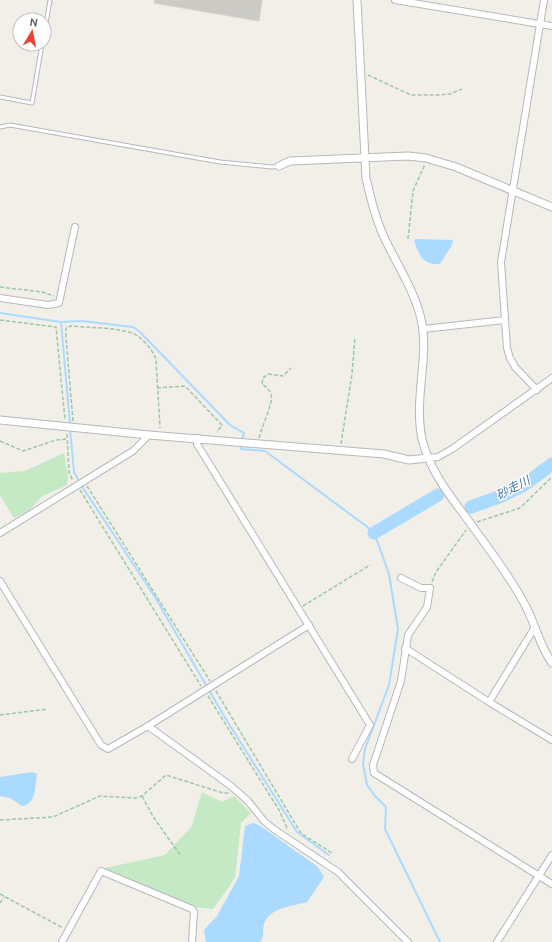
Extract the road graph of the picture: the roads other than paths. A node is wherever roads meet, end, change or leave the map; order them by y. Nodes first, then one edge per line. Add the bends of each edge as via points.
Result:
1 (50, 0) edge
2 (357, 0) edge
3 (395, 0) edge
4 (544, 0) edge
5 (48, 12) edge
6 (540, 24) junction
7 (552, 26) edge
8 (41, 52) edge
9 (0, 97) edge
10 (0, 127) edge
11 (364, 157) junction
12 (279, 166) joint
13 (512, 191) junction
14 (552, 207) edge
15 (75, 227) dead end
16 (0, 298) edge
17 (505, 320) junction
18 (423, 329) junction
19 (552, 378) edge
20 (537, 390) junction
21 (0, 420) edge
22 (149, 435) junction
23 (198, 438) junction
24 (428, 458) junction
25 (0, 533) edge
26 (400, 578) dead end
27 (0, 581) edge
28 (309, 625) junction
29 (535, 627) junction
30 (405, 648) junction
31 (552, 663) edge
32 (489, 702) junction
33 (148, 726) junction
34 (552, 740) edge
35 (352, 759) dead end
36 (552, 855) edge
37 (538, 875) junction
38 (552, 884) edge
39 (62, 942) edge
40 (192, 942) edge
41 (408, 942) edge
42 (497, 942) edge

1 - 5 lane
2 - 11 street
3 - 6 street
4 - 6 street
6 - 7 street
6 - 13 street
8 - 9 lane via 32,102
10 - 12 lane via 10,125 220,162
11 - 12 street via 290,161
11 - 13 street via 395,155 426,158 456,167
11 - 18 street via 372,206 381,231 413,293
13 - 14 street
13 - 17 street via 501,262
15 - 16 street via 59,303 54,305
17 - 18 street
17 - 20 street via 510,358
18 - 24 street via 424,356 418,408
19 - 20 street
20 - 24 street via 438,457
21 - 22 street
22 - 23 street
22 - 25 street via 133,451
23 - 24 street via 384,454 409,460
23 - 28 street via 197,444
24 - 29 street via 446,491 500,564 524,603
26 - 30 street via 421,588 430,588 427,607 408,635
27 - 33 street via 102,745 110,749
28 - 33 street
28 - 35 street via 373,726
29 - 31 street
29 - 32 street
30 - 32 street
30 - 37 street via 401,681 373,765 374,773
32 - 34 street
33 - 41 street via 248,801 264,821 338,872
36 - 37 street
37 - 38 street
37 - 42 street
39 - 40 street via 101,871 192,910

